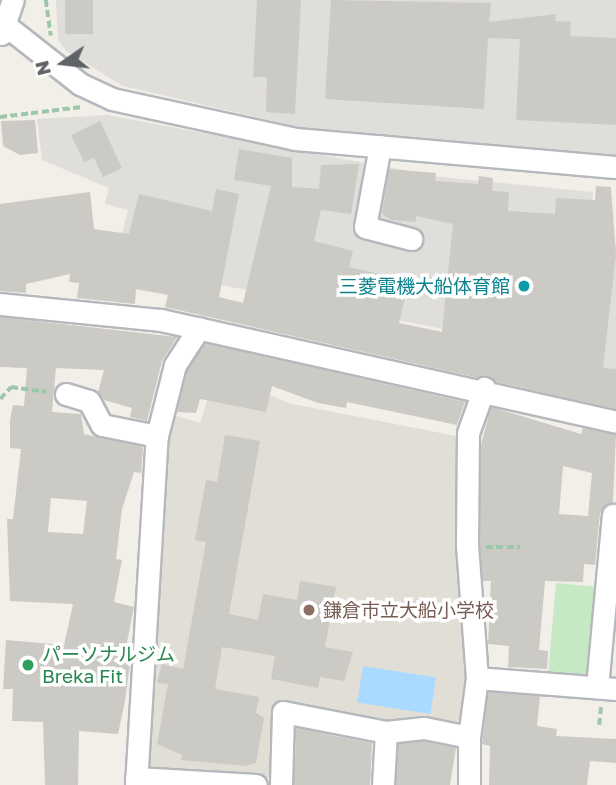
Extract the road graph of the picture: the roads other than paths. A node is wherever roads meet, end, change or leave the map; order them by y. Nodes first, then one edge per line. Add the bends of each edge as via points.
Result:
1 (13, 0) edge
2 (2, 27) edge
3 (380, 146) junction
4 (616, 167) edge
5 (411, 239) dead end
6 (0, 304) edge
7 (199, 328) junction
8 (484, 388) junction
9 (66, 394) road end
10 (616, 422) edge
11 (157, 436) junction
12 (614, 516) dead end
13 (477, 678) junction
14 (607, 688) edge
15 (386, 732) junction
16 (469, 737) junction
17 (136, 781) edge
18 (178, 783) edge
19 (256, 785) edge
20 (281, 785) edge
21 (383, 785) edge
22 (470, 785) edge

1 - 2 street
2 - 3 street via 80,84 112,99 295,139
3 - 4 street
3 - 5 street via 365,227
6 - 7 street via 96,309
7 - 8 street via 310,357
7 - 11 street via 175,365
8 - 10 street
8 - 13 street via 468,433 467,546
9 - 11 street via 89,401 103,425
11 - 17 street
12 - 14 street
13 - 14 street
13 - 16 street
15 - 16 street via 424,728
15 - 20 street via 283,712
15 - 21 street
16 - 22 street
17 - 18 street
18 - 19 street

